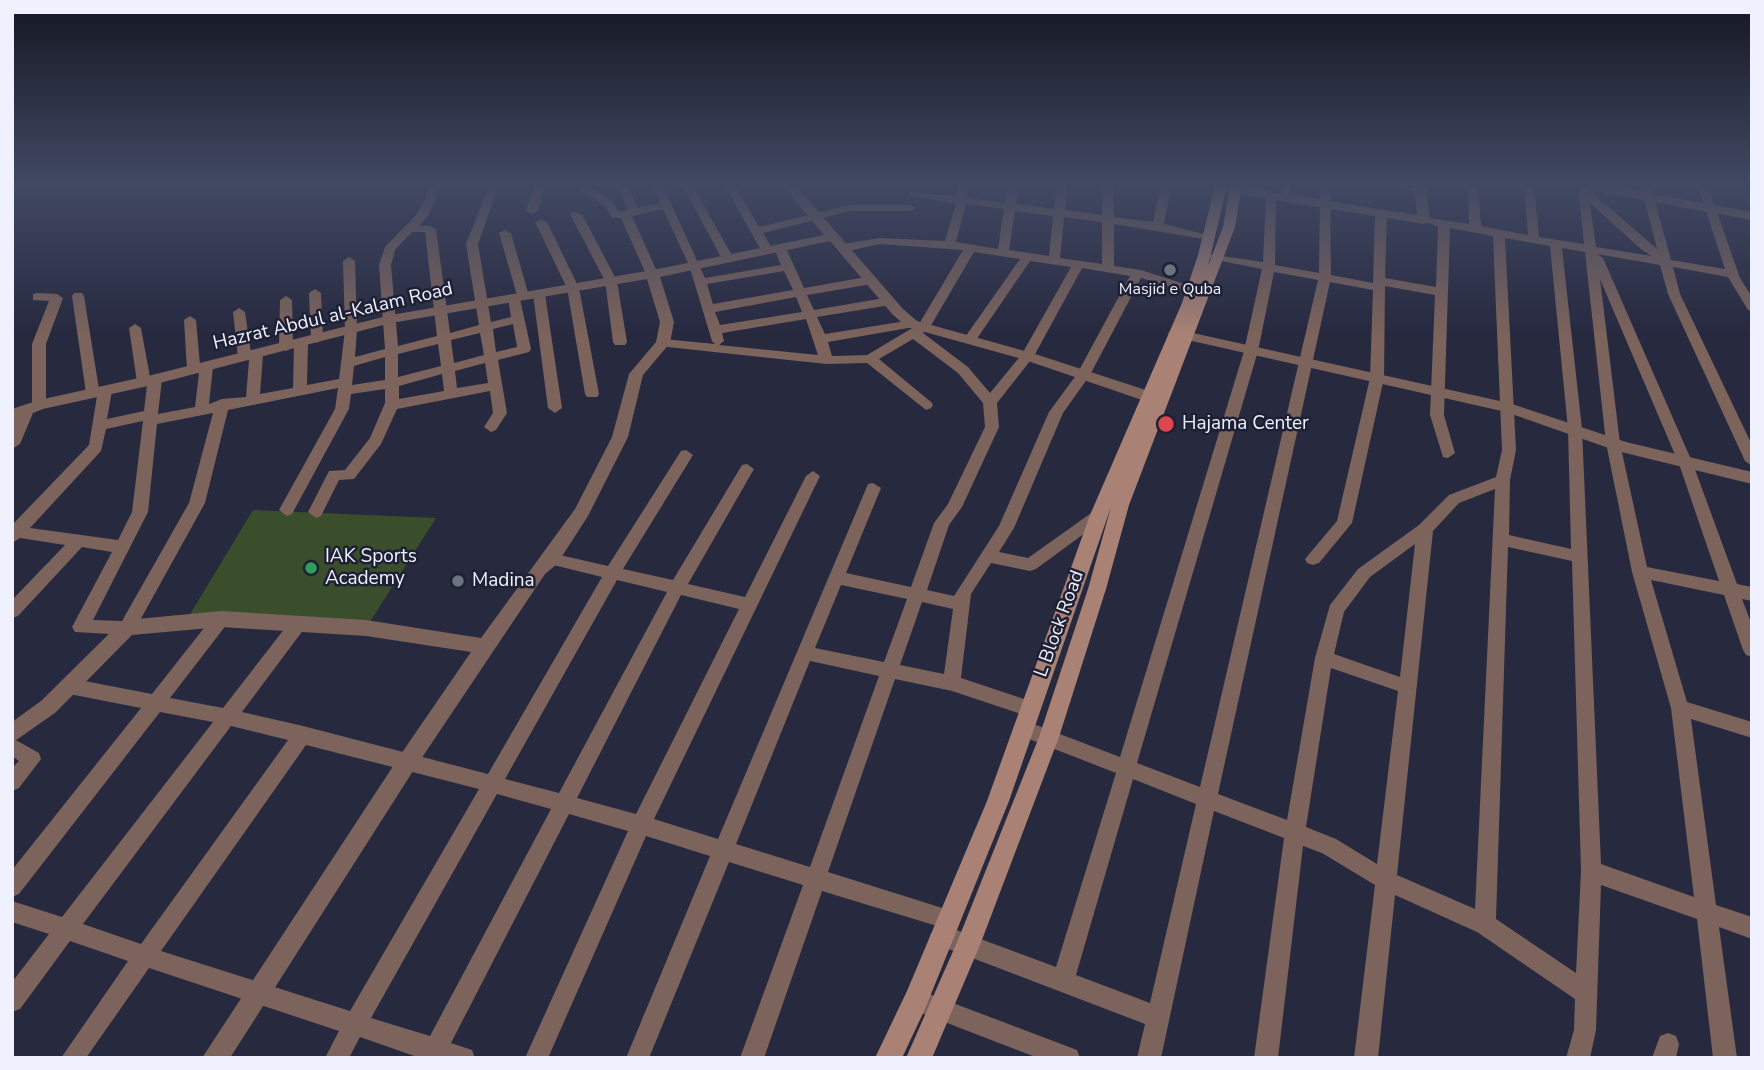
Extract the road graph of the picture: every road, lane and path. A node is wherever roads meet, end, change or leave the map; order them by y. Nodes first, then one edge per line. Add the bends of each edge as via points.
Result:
1 (404, 236) edge
2 (431, 236) edge
3 (475, 236) edge
4 (506, 236) edge
5 (548, 236) edge
6 (587, 236) edge
7 (638, 236) edge
8 (681, 236) edge
9 (715, 236) edge
10 (761, 236) edge
11 (952, 236) edge
12 (1007, 236) edge
13 (1057, 236) edge
14 (1108, 236) edge
15 (1180, 236) edge
16 (1215, 236) edge
17 (1270, 236) edge
18 (1326, 236) edge
19 (1381, 236) edge
20 (1443, 236) edge
21 (1499, 236) edge
22 (1509, 236) edge
23 (1534, 236) edge
24 (1590, 236) edge
25 (1634, 236) edge
26 (1657, 236) edge
27 (1719, 236) edge
28 (832, 237) joint
29 (1534, 241) junction
30 (950, 245) junction
31 (1556, 245) junction
32 (843, 248) junction
33 (970, 248) junction
34 (774, 249) junction
35 (1211, 250) junction
36 (1592, 251) junction
37 (1003, 253) junction
38 (1027, 257) junction
39 (728, 259) junction
40 (349, 261) dead end
41 (1054, 261) junction
42 (1663, 261) junction
43 (1079, 264) junction
44 (695, 265) junction
45 (788, 267) junction
46 (1269, 267) junction
47 (1108, 269) junction
48 (1137, 273) junction
49 (652, 274) junction
50 (1733, 274) junction
51 (1325, 277) junction
52 (872, 280) junction
53 (611, 281) junction
54 (700, 282) junction
55 (1380, 285) junction
56 (573, 288) junction
57 (1194, 289) junction
58 (1441, 292) junction
59 (314, 293) dead end
60 (800, 293) junction
61 (539, 294) junction
62 (78, 296) dead end
63 (519, 297) junction
64 (37, 298) dead end
65 (286, 300) dead end
66 (1750, 300) edge
67 (891, 301) junction
68 (481, 303) junction
69 (709, 309) junction
70 (440, 310) junction
71 (239, 312) dead end
72 (809, 315) junction
73 (391, 319) junction
74 (518, 319) junction
75 (190, 320) dead end
76 (135, 328) dead end
77 (485, 328) junction
78 (917, 328) junction
79 (351, 330) junction
80 (715, 330) junction
81 (1181, 335) junction
82 (444, 338) junction
83 (317, 339) junction
84 (821, 339) junction
85 (970, 340) junction
86 (620, 342) dead end
87 (301, 343) junction
88 (663, 343) junction
89 (286, 347) junction
90 (721, 350) junction
91 (1251, 351) junction
92 (391, 352) junction
93 (250, 356) junction
94 (490, 356) junction
95 (1027, 356) junction
96 (870, 359) junction
97 (826, 360) junction
98 (347, 363) junction
99 (1307, 363) junction
100 (200, 368) junction
101 (447, 368) junction
102 (1083, 375) junction
103 (1377, 378) junction
104 (150, 381) junction
105 (392, 383) junction
106 (344, 386) junction
107 (495, 386) junction
108 (300, 390) junction
109 (99, 392) junction
110 (1437, 392) junction
111 (451, 394) junction
112 (592, 394) dead end
113 (1147, 396) junction
114 (253, 398) junction
115 (990, 402) junction
116 (222, 404) junction
117 (391, 405) junction
118 (926, 405) dead end
119 (202, 408) junction
120 (555, 408) dead end
121 (1509, 408) junction
122 (26, 410) edge
123 (151, 417) junction
124 (100, 426) junction
125 (491, 427) dead end
126 (1575, 429) junction
127 (1613, 443) junction
128 (12, 444) edge
129 (1448, 453) dead end
130 (687, 455) dead end
131 (1752, 461) edge
132 (1686, 464) junction
133 (747, 469) dead end
134 (813, 476) dead end
135 (1752, 478) edge
136 (1503, 480) junction
137 (873, 488) dead end
138 (287, 510) dead end
139 (316, 512) dead end
140 (1099, 515) junction
141 (1425, 529) junction
142 (14, 533) edge
143 (1501, 539) junction
144 (79, 540) junction
145 (122, 547) junction
146 (988, 556) junction
147 (1580, 557) junction
148 (551, 559) junction
149 (1313, 559) dead end
150 (613, 572) junction
151 (1640, 572) junction
152 (836, 577) junction
153 (678, 586) junction
154 (1733, 591) junction
155 (917, 594) junction
156 (1752, 594) edge
157 (748, 604) junction
158 (962, 604) junction
159 (12, 611) edge
160 (221, 619) junction
161 (298, 624) junction
162 (127, 628) junction
163 (487, 647) junction
164 (1752, 650) edge
165 (804, 653) junction
166 (1324, 658) junction
167 (890, 671) junction
168 (951, 683) junction
169 (69, 686) junction
170 (1405, 686) junction
171 (157, 703) junction
172 (1680, 708) junction
173 (228, 717) junction
174 (1026, 718) junction
175 (1752, 730) edge
176 (12, 734) edge
177 (303, 734) junction
178 (1049, 737) junction
179 (12, 746) edge
180 (408, 761) junction
181 (1127, 767) junction
182 (12, 782) edge
183 (492, 784) junction
184 (1206, 797) junction
185 (564, 804) junction
186 (641, 825) junction
187 (1295, 833) junction
188 (723, 850) junction
189 (1591, 871) junction
190 (816, 879) junction
191 (1385, 880) junction
192 (12, 887) edge
193 (12, 911) edge
194 (1708, 912) junction
195 (1485, 924) junction
196 (945, 927) junction
197 (1752, 928) edge
198 (67, 929) junction
199 (968, 945) junction
200 (144, 957) junction
201 (1063, 981) junction
202 (257, 994) junction
203 (1587, 994) junction
204 (916, 1000) junction
205 (12, 1001) edge
206 (942, 1008) junction
207 (1158, 1017) junction
208 (355, 1024) junction
209 (433, 1053) edge
210 (72, 1058) edge
211 (215, 1058) edge
212 (336, 1058) edge
213 (464, 1058) edge
214 (536, 1058) edge
215 (636, 1058) edge
216 (752, 1058) edge
217 (888, 1058) edge
218 (919, 1058) edge
219 (1069, 1058) edge
220 (1149, 1058) edge
221 (1266, 1058) edge
222 (1366, 1058) edge
223 (1578, 1058) edge
224 (1724, 1058) edge

1 - 73 street via 390,249 385,265
2 - 70 street
3 - 68 street via 472,244
4 - 63 street
5 - 56 street
6 - 53 street
7 - 49 street
8 - 44 street
9 - 39 street
10 - 34 street
11 - 30 street
12 - 37 street
13 - 41 street
14 - 47 street
15 - 35 street
16 - 35 main road, L Block Road
17 - 46 street
18 - 51 street
19 - 55 street
20 - 58 street
21 - 121 street
22 - 29 street
23 - 29 street
24 - 36 street
25 - 42 street
26 - 42 street
27 - 50 street
28 - 32 street
28 - 34 street, Hazrat Abdul al-Kalam Road
29 - 31 street
30 - 32 street via 880,241
30 - 33 street
31 - 36 street
31 - 126 street
32 - 52 street
33 - 37 street
33 - 78 street
34 - 39 street, Hazrat Abdul al-Kalam Road
34 - 45 street
35 - 46 street
35 - 57 main road, L Block Road
35 - 81 main road, L Block Road
36 - 42 street
36 - 127 street
36 - 132 street
37 - 38 street
38 - 41 street
38 - 85 street
39 - 44 street, Hazrat Abdul al-Kalam Road
40 - 79 street
41 - 43 street
42 - 50 street
42 - 131 street
43 - 47 street
43 - 95 street
44 - 49 street, Hazrat Abdul al-Kalam Road
44 - 54 street
45 - 54 street
45 - 60 street
46 - 51 street
46 - 91 street
47 - 48 street
48 - 57 street
48 - 102 street
49 - 53 street, Hazrat Abdul al-Kalam Road
49 - 88 street via 667,322
50 - 66 street
51 - 55 street
51 - 99 street
52 - 60 street
52 - 67 street
53 - 56 street, Hazrat Abdul al-Kalam Road
53 - 86 street
54 - 69 street
55 - 58 street
55 - 103 street
56 - 61 street, Hazrat Abdul al-Kalam Road
56 - 112 street
57 - 81 main road, L Block Road
58 - 110 street
59 - 83 street
60 - 69 street
60 - 72 street
61 - 63 street, Hazrat Abdul al-Kalam Road
61 - 120 street
62 - 109 street
63 - 68 street, Hazrat Abdul al-Kalam Road
63 - 74 street
64 - 122 street via 57,298 39,344
65 - 89 street
67 - 72 street
67 - 78 street
68 - 70 street, Hazrat Abdul al-Kalam Road
68 - 77 street
69 - 80 street
70 - 73 street, Hazrat Abdul al-Kalam Road
70 - 82 street
71 - 93 street
72 - 80 street
72 - 84 street
73 - 79 street, Hazrat Abdul al-Kalam Road
73 - 92 street
74 - 77 street
74 - 94 street via 524,349
75 - 100 street
76 - 104 street
77 - 82 street
77 - 94 street
78 - 84 street
78 - 85 street
78 - 96 street
78 - 115 street
79 - 83 street, Hazrat Abdul al-Kalam Road
79 - 98 street
80 - 90 street
81 - 91 street
81 - 113 main road, L Block Road
81 - 178 main road, L Block Road via 1119,505
82 - 92 street
82 - 101 street
83 - 87 street, Hazrat Abdul al-Kalam Road
84 - 97 street
85 - 95 street
87 - 89 street, Hazrat Abdul al-Kalam Road
87 - 108 street
88 - 90 street
88 - 148 street via 636,374 620,437 602,476
89 - 93 street, Hazrat Abdul al-Kalam Road
90 - 97 street
91 - 99 street
91 - 181 street
92 - 98 street
92 - 105 street
93 - 100 street, Hazrat Abdul al-Kalam Road
93 - 114 street
94 - 101 street
94 - 107 street
95 - 102 street
95 - 115 street
96 - 97 street
96 - 118 street
98 - 106 street
99 - 103 street
99 - 184 street
100 - 104 street, Hazrat Abdul al-Kalam Road
100 - 119 street
101 - 105 street
101 - 111 street
102 - 113 street
102 - 146 street via 1056,412 1006,528
103 - 110 street
103 - 149 street via 1344,523
104 - 109 street, Hazrat Abdul al-Kalam Road
104 - 123 street
105 - 106 street
105 - 117 street
106 - 108 street
106 - 138 street via 342,409
107 - 111 street
107 - 125 street via 500,413
108 - 114 street
109 - 122 street, Hazrat Abdul al-Kalam Road
109 - 124 street
110 - 121 street
110 - 129 street via 1437,415
111 - 117 street
113 - 140 main road, L Block Road
114 - 116 street
115 - 155 street via 992,427 942,523
116 - 119 street
116 - 162 street via 197,503
117 - 139 street via 376,440 349,475 334,475
119 - 123 street
121 - 126 street
121 - 136 street
122 - 128 street
123 - 124 street
123 - 145 street via 140,512
124 - 142 street via 96,447
126 - 127 street
126 - 147 street
127 - 132 street
127 - 151 street
130 - 150 street
132 - 135 street
132 - 154 street
133 - 153 street
134 - 157 street
136 - 141 street via 1454,499
136 - 143 street
137 - 152 street
140 - 146 street via 1030,565
140 - 174 main road, L Block Road
141 - 166 street via 1364,573 1336,610
141 - 170 street
142 - 144 street
143 - 147 street
143 - 195 street
144 - 145 street
144 - 159 street
145 - 162 street via 81,627
146 - 158 street via 963,593
147 - 189 street
148 - 150 street
148 - 163 street via 539,569
150 - 153 street
150 - 183 street
151 - 154 street
151 - 172 street
152 - 155 street
152 - 165 street
153 - 157 street
153 - 185 street
154 - 156 street
154 - 164 street
155 - 158 street
155 - 167 street
157 - 186 street
158 - 168 street
160 - 161 street
160 - 162 street
160 - 171 street
161 - 163 street via 366,628
161 - 173 street
162 - 169 street
163 - 180 street
165 - 167 street
165 - 188 street
166 - 170 street
166 - 187 street
167 - 168 street
167 - 190 street
168 - 174 street
169 - 171 street
169 - 176 street
170 - 191 street
171 - 173 street
171 - 192 street
172 - 175 street
172 - 194 street
173 - 177 street
173 - 198 street
174 - 178 street
174 - 196 main road, L Block Road via 998,801
177 - 180 street
177 - 200 street
178 - 181 street
178 - 199 main road, L Block Road
179 - 182 street via 33,759
180 - 183 street
180 - 202 street
181 - 184 street
181 - 201 street
183 - 185 street
183 - 208 street
184 - 187 street
184 - 207 street
185 - 186 street
185 - 209 street
186 - 188 street
186 - 214 street
187 - 191 street via 1329,846
187 - 221 street
188 - 190 street
188 - 215 street
189 - 194 street
189 - 203 street
190 - 196 street
190 - 216 street
191 - 195 street
191 - 222 street
193 - 198 street
194 - 197 street
194 - 224 street
195 - 203 street
196 - 199 street
196 - 204 main road, L Block Road
198 - 200 street
198 - 205 street
199 - 201 street
199 - 206 main road, L Block Road
200 - 202 street
200 - 210 street
201 - 207 street
202 - 208 street
202 - 211 street
203 - 223 street via 1586,1030
204 - 206 street
204 - 217 main road, L Block Road
206 - 218 main road, L Block Road
206 - 219 street
207 - 220 street
208 - 209 street
208 - 212 street
209 - 213 street

